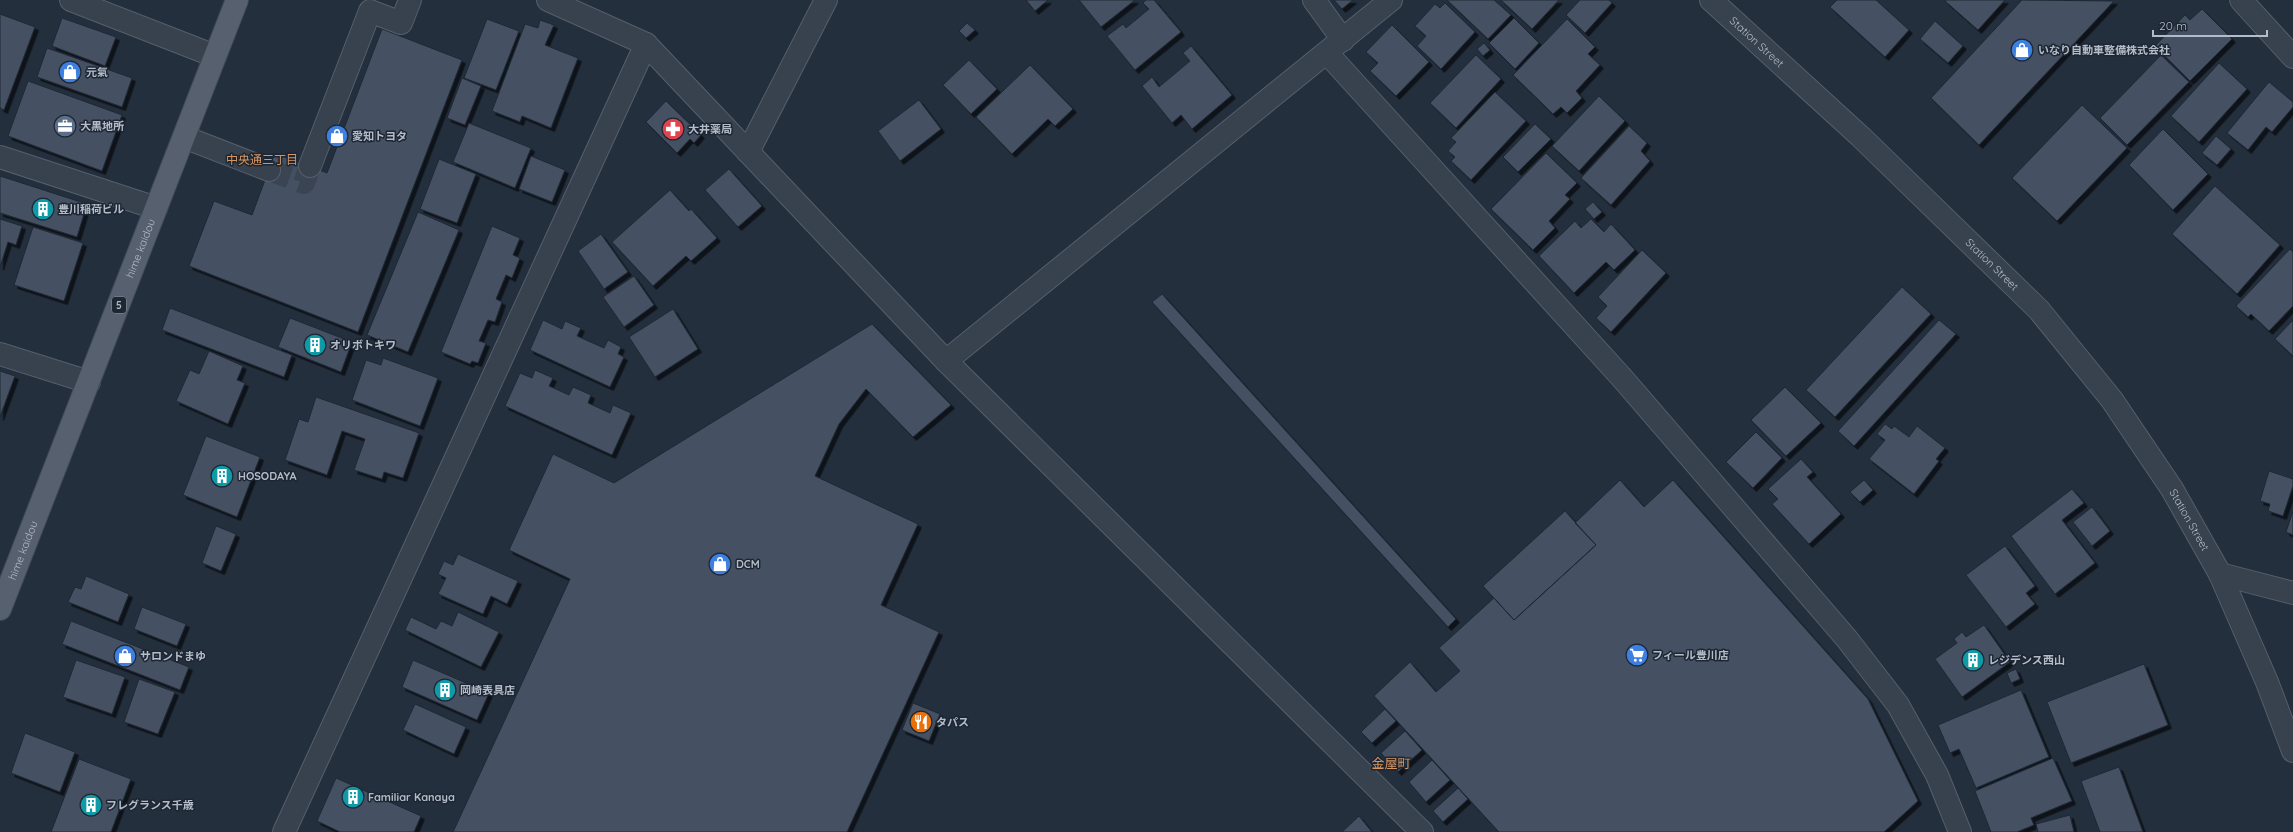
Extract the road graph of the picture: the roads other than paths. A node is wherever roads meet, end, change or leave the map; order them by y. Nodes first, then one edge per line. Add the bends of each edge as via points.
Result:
1 (71, 0) edge
2 (237, 0) edge
3 (410, 0) edge
4 (548, 0) edge
5 (826, 0) edge
6 (1314, 0) edge
7 (1391, 0) edge
8 (1712, 0) edge
9 (2242, 0) edge
10 (646, 44) junction
11 (1335, 47) junction
12 (215, 56) junction
13 (2293, 57) edge
14 (184, 137) junction
15 (748, 152) junction
16 (0, 157) edge
17 (310, 166) tunnel mouth
18 (269, 170) tunnel mouth
19 (156, 208) junction
20 (0, 354) edge
21 (946, 360) junction
22 (89, 382) junction
23 (2220, 574) junction
24 (2293, 593) edge
25 (0, 609) edge
26 (2293, 751) edge
27 (284, 832) edge
28 (1422, 832) edge
29 (1960, 832) edge

1 - 12 street
2 - 12 main road, hime kaidou / 5
3 - 17 street via 401,23 370,10
4 - 10 street
5 - 15 street
6 - 11 street
7 - 11 street
8 - 23 street, Station Street via 1861,137 2039,310 2112,400 2172,489
9 - 13 street
10 - 15 street
10 - 27 street
11 - 21 street
11 - 29 street via 1847,639 1898,705 1937,774
12 - 14 main road, hime kaidou / 5
14 - 18 street
14 - 19 main road, hime kaidou / 5
15 - 21 street
16 - 19 street
19 - 22 main road, hime kaidou / 5
20 - 22 street
21 - 28 street
22 - 25 main road, hime kaidou / 5
23 - 24 street
23 - 26 street, Station Street via 2267,682

